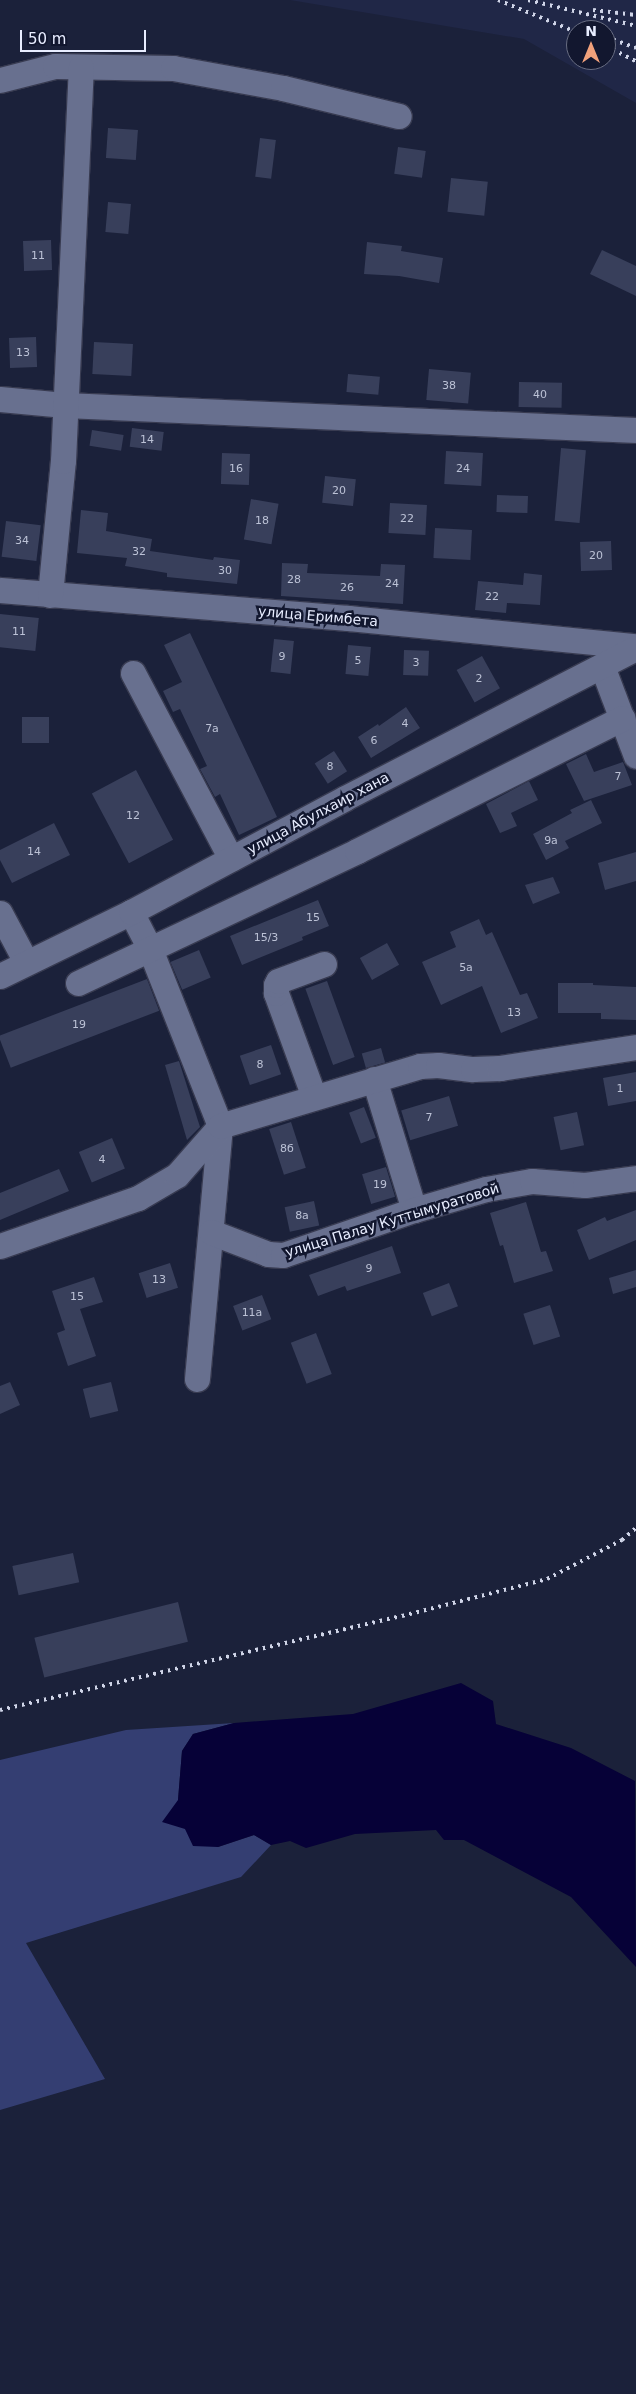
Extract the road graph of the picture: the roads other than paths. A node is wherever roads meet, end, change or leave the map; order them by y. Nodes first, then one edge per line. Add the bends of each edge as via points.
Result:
1 (81, 66) junction
2 (0, 80) edge
3 (399, 116) dead end
4 (0, 399) edge
5 (65, 405) junction
6 (636, 430) edge
7 (0, 590) edge
8 (50, 595) junction
9 (636, 647) edge
10 (602, 666) junction
11 (134, 673) dead end
12 (623, 718) junction
13 (636, 756) edge
14 (230, 859) junction
15 (131, 912) junction
16 (0, 913) edge
17 (150, 949) junction
18 (26, 962) junction
19 (324, 964) dead end
20 (0, 976) edge
21 (78, 983) dead end
22 (636, 1047) edge
23 (374, 1080) junction
24 (314, 1097) junction
25 (220, 1126) junction
26 (636, 1178) edge
27 (414, 1210) junction
28 (211, 1232) junction
29 (0, 1246) edge
30 (197, 1379) dead end

1 - 2 street via 55,66
1 - 3 street via 173,68 283,88
1 - 5 street
4 - 5 street
5 - 6 street
5 - 8 street
7 - 8 street, улица Еримбета
8 - 9 street, улица Еримбета via 348,618
9 - 10 street, улица Абулхаир хана
10 - 12 street
10 - 14 street, улица Абулхаир хана
11 - 14 street
12 - 13 street
12 - 17 street via 360,857
14 - 15 street, улица Абулхаир хана
15 - 17 street
15 - 18 street, улица Абулхаир хана
16 - 18 street
17 - 21 street
17 - 25 street
18 - 20 street, улица Абулхаир хана
19 - 24 street via 278,981 276,985 276,993
22 - 23 street via 500,1068 420,1066
23 - 24 street
23 - 27 street
24 - 25 street
25 - 28 street
25 - 29 street via 177,1175 138,1198
26 - 27 street, улица Палау Куттымуратовой via 585,1184 509,1184
27 - 28 street, улица Палау Куттымуратовой via 283,1255 268,1254
28 - 30 street

